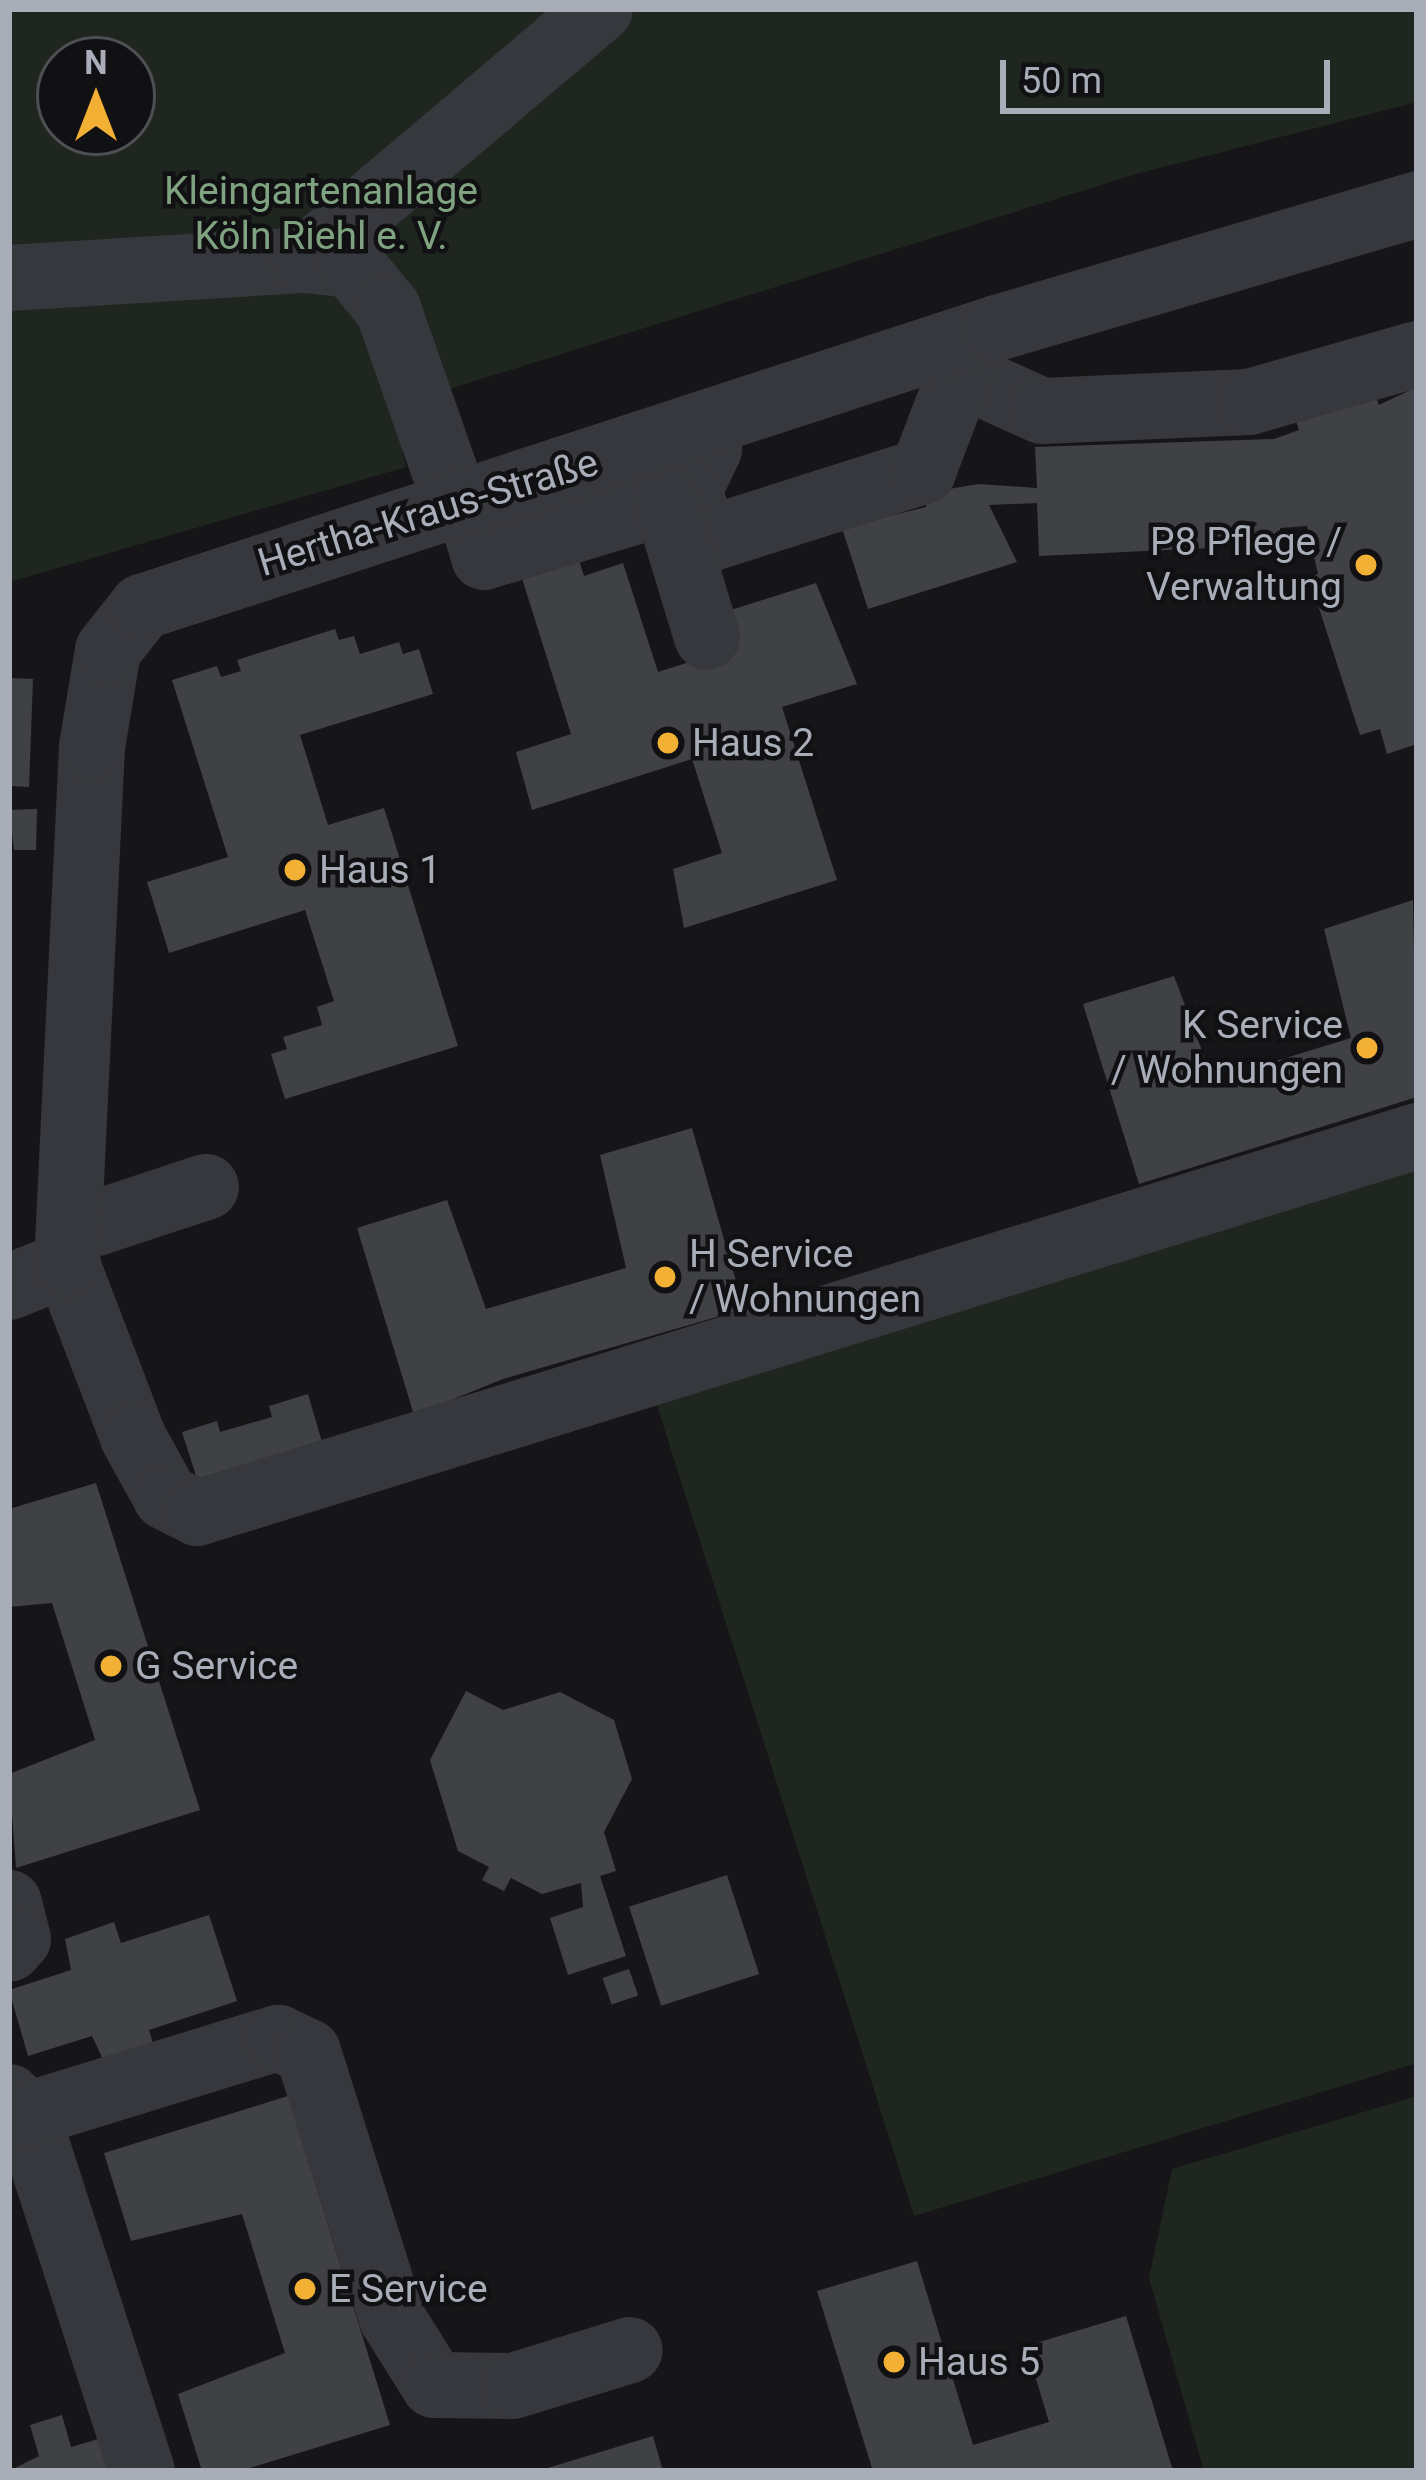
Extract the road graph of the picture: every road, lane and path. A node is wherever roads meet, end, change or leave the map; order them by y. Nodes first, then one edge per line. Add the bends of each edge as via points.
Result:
1 (600, 9) edge
2 (1417, 204) edge
3 (304, 260) junction
4 (9, 278) edge
5 (1417, 354) edge
6 (952, 360) junction
7 (707, 424) junction
8 (463, 507) junction
9 (707, 638) dead end
10 (1417, 1136) edge
11 (206, 1187) dead end
12 (50, 1261) edge
13 (9, 1903) edge
14 (9, 1949) edge
15 (18, 2106) edge
16 (630, 2350) dead end
17 (142, 2471) edge

1 - 3 lane
2 - 6 lane, Hertha-Kraus-Straße
3 - 4 lane
3 - 8 lane via 352,265 388,309
5 - 6 lane via 1249,402 1042,411
6 - 7 lane, Hertha-Kraus-Straße
6 - 7 lane via 923,471 709,539 688,493 709,449
7 - 8 lane, Hertha-Kraus-Straße
8 - 9 lane via 484,557 666,502
8 - 12 lane, Hertha-Kraus-Straße via 142,607 108,650 92,746
10 - 12 lane via 197,1514 166,1496
11 - 12 lane
13 - 14 lane via 18,1939
15 - 16 lane via 278,2038 308,2052 392,2318 434,2385 513,2386
15 - 17 lane

